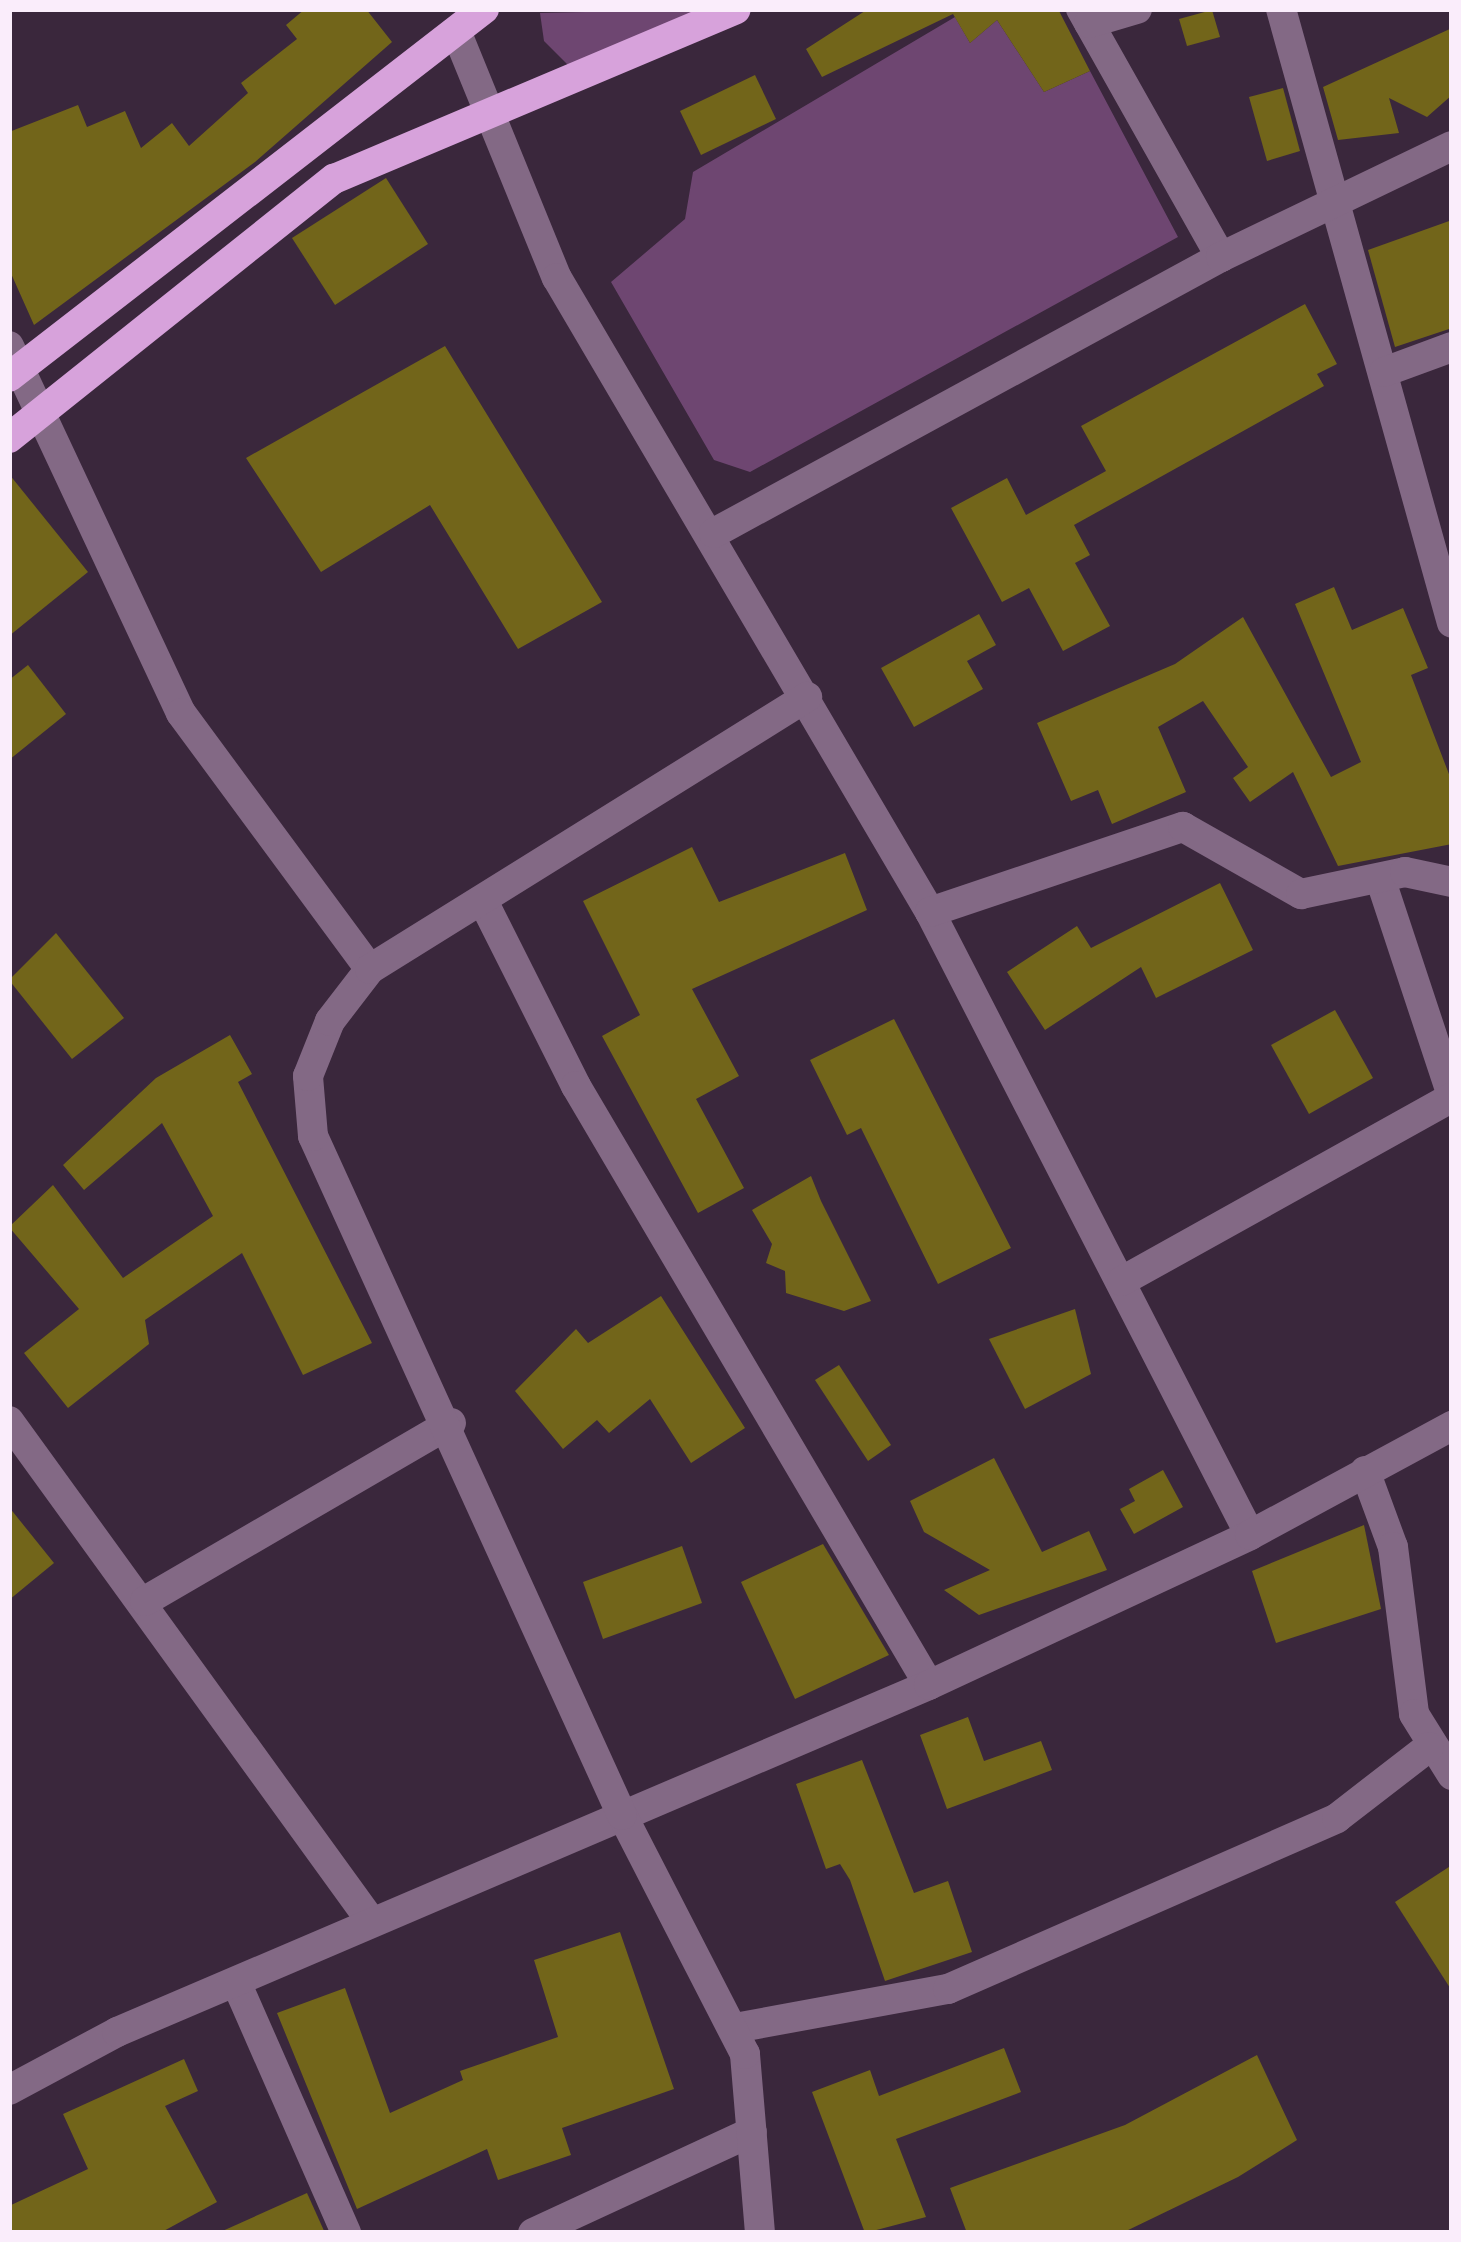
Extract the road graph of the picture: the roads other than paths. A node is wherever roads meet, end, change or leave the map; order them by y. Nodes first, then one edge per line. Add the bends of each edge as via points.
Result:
1 (484, 9) edge
2 (736, 9) edge
3 (1137, 9) edge
4 (1281, 9) edge
5 (1085, 16) edge
6 (458, 36) junction
7 (484, 114) junction
8 (1452, 146) edge
9 (1339, 204) junction
10 (1221, 257) junction
11 (1452, 347) edge
12 (12, 364) edge
13 (1384, 372) junction
14 (39, 415) junction
15 (9, 439) edge
16 (713, 533) junction
17 (1452, 623) edge
18 (807, 697) junction
19 (1379, 878) junction
20 (1452, 882) edge
21 (483, 901) junction
22 (930, 912) junction
23 (370, 970) junction
24 (1452, 1096) edge
25 (1122, 1281) junction
26 (9, 1420) edge
27 (451, 1423) junction
28 (1452, 1426) edge
29 (1365, 1472) junction
30 (1250, 1535) junction
31 (145, 1601) junction
32 (929, 1685) junction
33 (1429, 1747) junction
34 (1452, 1775) edge
35 (622, 1815) junction
36 (371, 1921) junction
37 (236, 1982) junction
38 (735, 2028) junction
39 (9, 2090) edge
40 (752, 2132) junction
41 (346, 2233) edge
42 (533, 2233) edge
43 (760, 2233) edge

1 - 6 main road
2 - 7 main road
3 - 5 street
4 - 9 street
5 - 10 street
6 - 7 street
6 - 12 main road
7 - 14 main road via 334,179
7 - 16 street via 557,278
8 - 9 street
9 - 10 street
9 - 13 street
10 - 16 street
11 - 13 street
12 - 14 street
13 - 17 street
14 - 15 main road
14 - 23 street via 181,713
16 - 18 street
18 - 21 street
18 - 22 street
19 - 20 street
19 - 22 street via 1301,894 1183,827
19 - 24 street
21 - 23 street
21 - 32 street via 576,1086
22 - 25 street
23 - 27 street via 330,1021 308,1076 313,1136
24 - 25 street
25 - 30 street
26 - 31 street
27 - 31 street
27 - 35 street
28 - 29 street
29 - 30 street
29 - 33 street via 1393,1547 1414,1714
30 - 32 street
31 - 36 street
32 - 35 street
33 - 34 street
33 - 38 street via 1337,1818 948,1989
35 - 36 street
35 - 38 street
36 - 37 street
37 - 39 street
37 - 41 street
38 - 40 street
40 - 42 street
40 - 43 street

